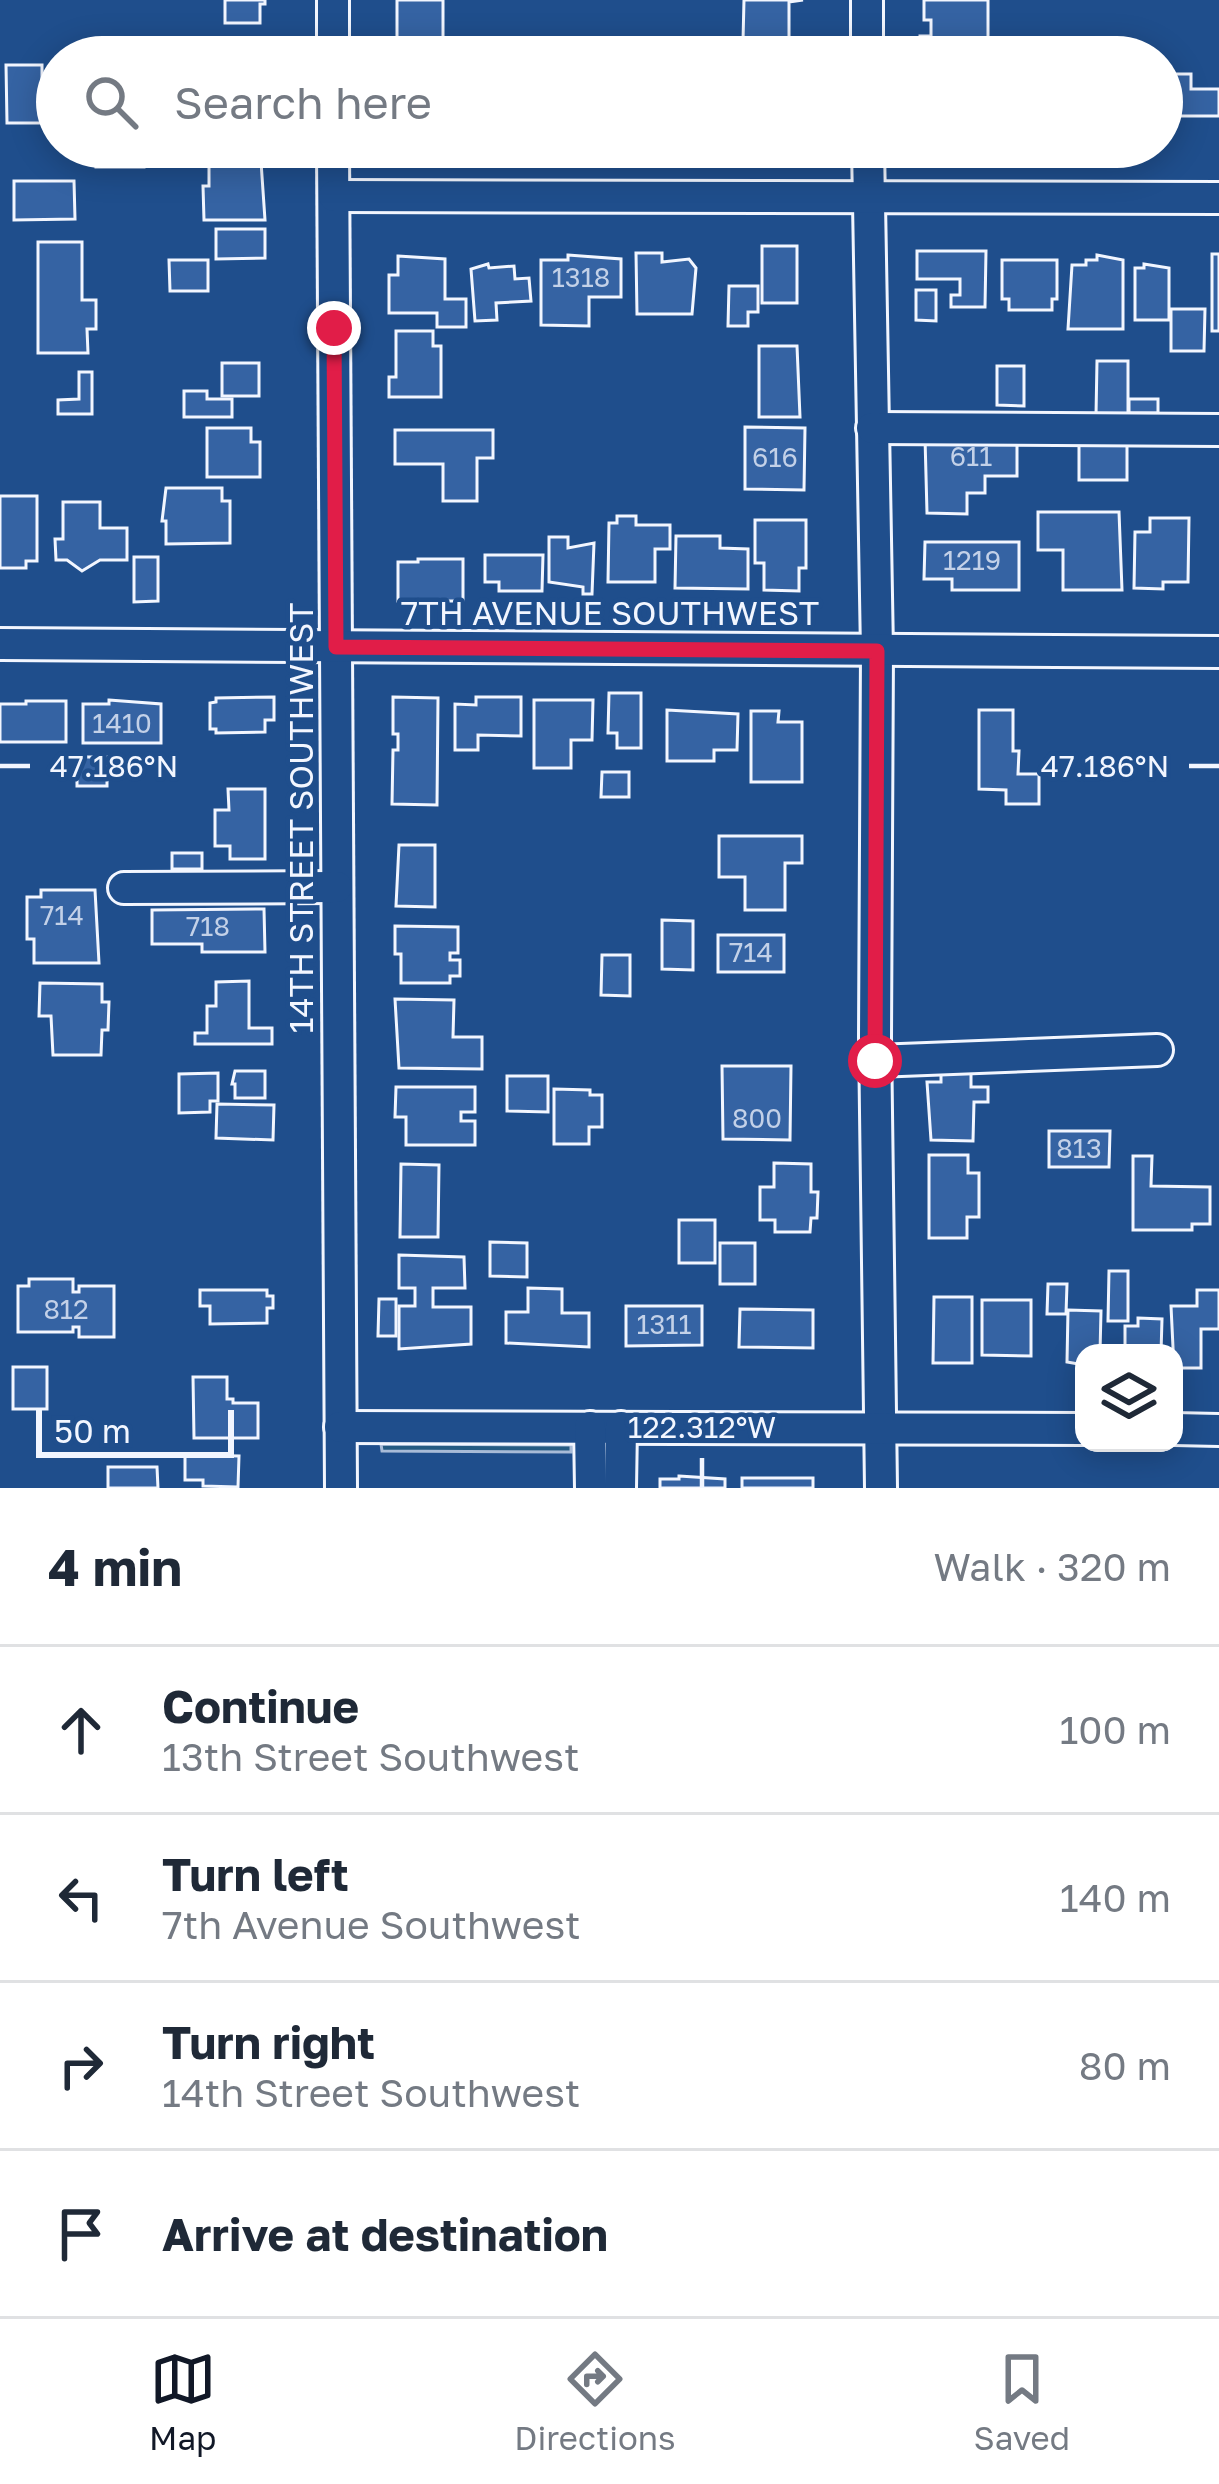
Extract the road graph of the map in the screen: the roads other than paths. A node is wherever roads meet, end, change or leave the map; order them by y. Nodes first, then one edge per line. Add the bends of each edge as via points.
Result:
1 (333, 0) edge
2 (867, 0) edge
3 (333, 36) edge
4 (868, 36) edge
5 (333, 168) edge
6 (868, 168) edge
7 (334, 196) junction
8 (868, 196) junction
9 (1219, 198) edge
10 (872, 428) junction
11 (1219, 430) edge
12 (0, 644) edge
13 (336, 647) junction
14 (877, 651) junction
15 (1219, 652) edge
16 (337, 886) junction
17 (124, 888) dead end
18 (1157, 1050) dead end
19 (875, 1061) junction
20 (340, 1426) junction
21 (606, 1427) junction
22 (881, 1428) junction
23 (1075, 1429) edge
24 (1183, 1429) edge
25 (1219, 1430) edge
26 (340, 1488) edge
27 (591, 1488) edge
28 (620, 1488) edge
29 (881, 1488) edge

1 - 3 street
2 - 4 street
5 - 7 street, 14TH STREET SOUTHWEST
6 - 8 street
7 - 8 street
7 - 13 street, 14TH STREET SOUTHWEST
8 - 9 street
8 - 10 street
10 - 11 street
10 - 14 street
12 - 13 street, 7TH AVENUE SOUTHWEST
13 - 14 street, 7TH AVENUE SOUTHWEST
13 - 16 street, 14TH STREET SOUTHWEST
14 - 15 street, 7TH AVENUE SOUTHWEST
14 - 19 street
16 - 17 street
16 - 20 street, 14TH STREET SOUTHWEST
18 - 19 street
19 - 22 street
20 - 21 street
20 - 26 street, 14TH STREET SOUTHWEST
21 - 22 street
21 - 27 street
21 - 28 street
22 - 23 street
22 - 29 street
24 - 25 street

